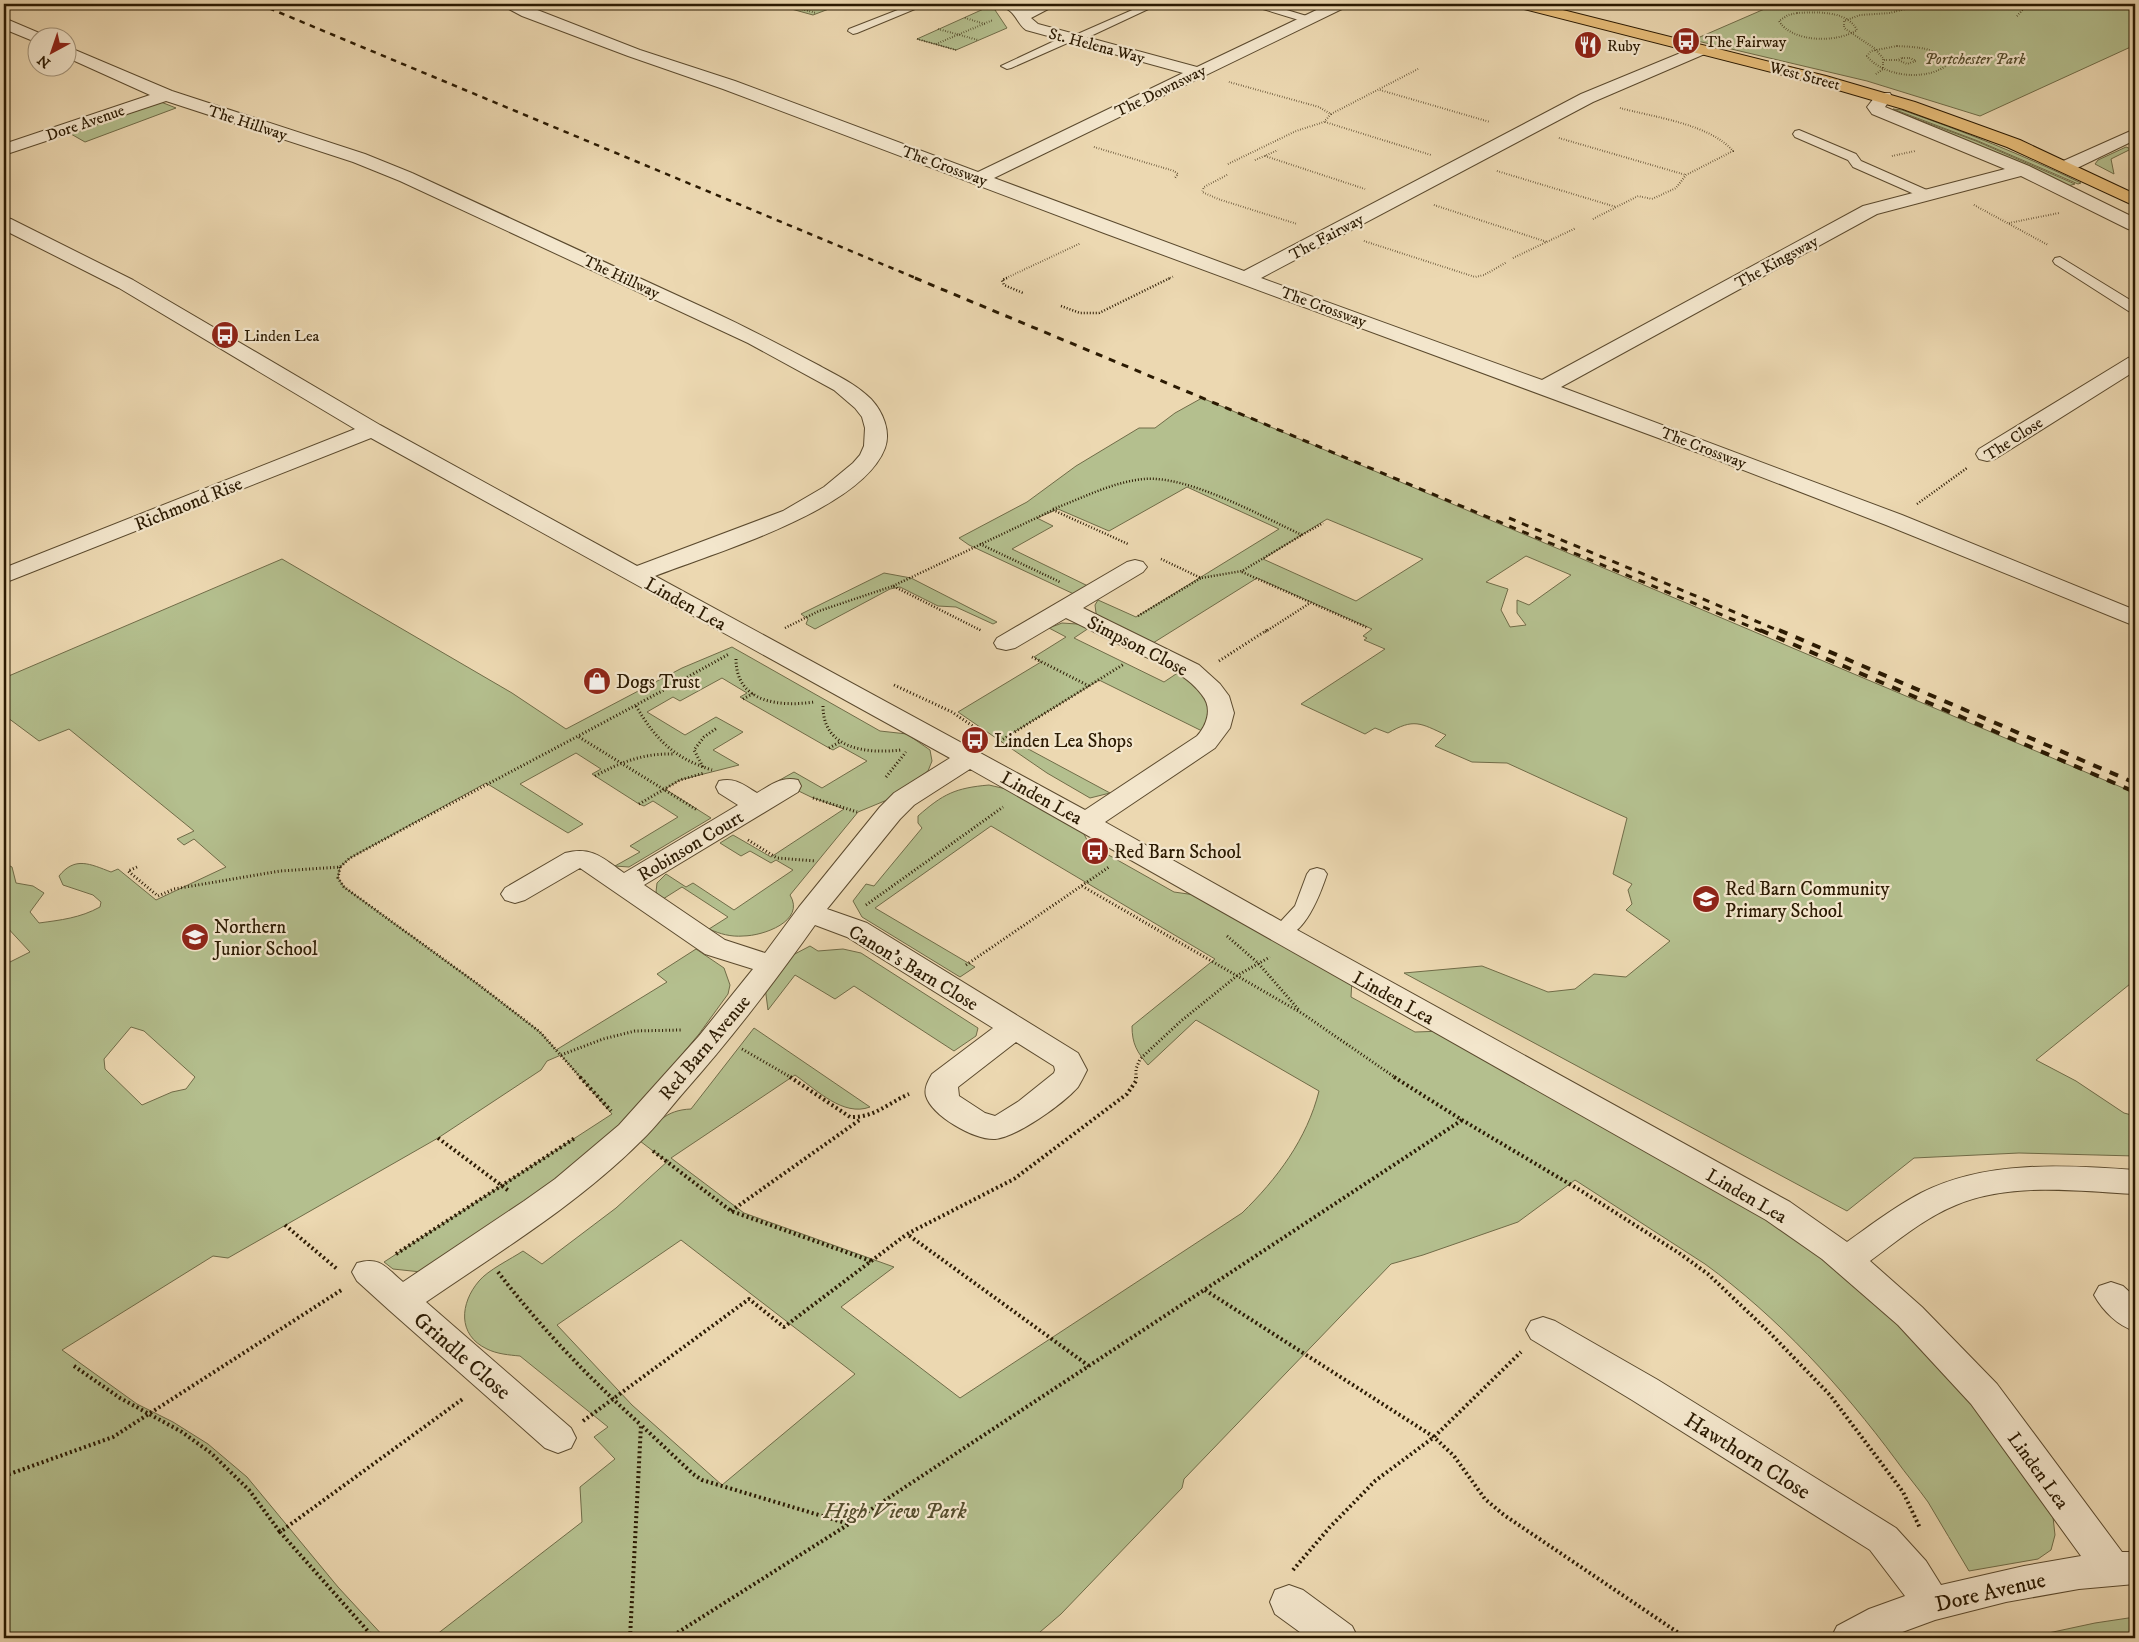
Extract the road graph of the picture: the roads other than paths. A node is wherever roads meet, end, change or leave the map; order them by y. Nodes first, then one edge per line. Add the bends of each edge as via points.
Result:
1 (510, 4) edge
2 (922, 4) edge
3 (1008, 4) edge
4 (1047, 4) edge
5 (1154, 4) edge
6 (1257, 4) edge
7 (1341, 4) edge
8 (1521, 4) edge
9 (550, 6) dead end
10 (528, 13) junction
11 (1021, 14) junction
12 (1306, 19) junction
13 (4, 23) edge
14 (853, 31) dead end
15 (28, 34) edge
16 (1072, 38) junction
17 (1701, 50) junction
18 (78, 57) edge
19 (1007, 66) dead end
20 (1196, 73) junction
21 (166, 95) junction
22 (1884, 97) junction
23 (1799, 134) dead end
24 (2135, 134) edge
25 (4, 150) edge
26 (2068, 166) junction
27 (2023, 170) junction
28 (979, 178) junction
29 (1934, 191) junction
30 (2135, 201) edge
31 (4, 223) edge
32 (2135, 225) edge
33 (2060, 261) road end
34 (1246, 278) junction
35 (2135, 309) edge
36 (2135, 362) edge
37 (1544, 388) junction
38 (372, 430) junction
39 (1987, 454) road end
40 (1134, 557) road end
41 (635, 575) junction
42 (4, 576) edge
43 (1065, 608) junction
44 (2135, 619) edge
45 (1006, 643) road end
46 (970, 758) junction
47 (722, 779) road end
48 (788, 786) dead end
49 (757, 804) junction
50 (1086, 822) junction
51 (1317, 874) dead end
52 (624, 885) junction
53 (515, 894) dead end
54 (810, 913) junction
55 (1289, 938) junction
56 (772, 965) junction
57 (1014, 1028) junction
58 (2135, 1182) edge
59 (1846, 1261) junction
60 (361, 1277) road end
61 (2111, 1295) dead end
62 (401, 1301) junction
63 (2135, 1318) edge
64 (1543, 1330) road end
65 (558, 1438) road end
66 (2123, 1568) edge
67 (1922, 1588) junction
68 (1289, 1602) road end
69 (1338, 1638) edge
70 (1851, 1638) edge

1 - 10 street, The Crossway
2 - 14 lane
3 - 11 street, St. Helena Way via 1016,6
4 - 11 street
5 - 16 lane
6 - 12 lane
7 - 12 street, The Downsway
8 - 17 main road, West Street
9 - 10 street
10 - 28 street, The Crossway
11 - 16 street, St. Helena Way via 1026,24 1032,27
12 - 20 street, The Downsway
13 - 15 street
16 - 19 lane
16 - 20 street, St. Helena Way
17 - 22 main road, West Street
17 - 34 street, The Fairway via 1586,99
18 - 21 street, The Hillway
20 - 28 street, The Downsway
21 - 25 street, Dore Avenue
21 - 41 street, The Hillway via 359,158 424,185 755,339 841,386 863,403 873,416 875,446 870,457 832,492 791,516
22 - 26 main road, West Street
22 - 27 street via 1875,107 1878,110
23 - 29 lane via 1852,156 1857,163
24 - 26 street
26 - 30 main road, West Street
27 - 29 street, The Kingsway
27 - 32 street
28 - 34 street, The Crossway
29 - 37 street, The Kingsway via 1885,204 1854,218
31 - 38 street, Linden Lea via 126,284
33 - 35 lane
34 - 37 street, The Crossway
36 - 39 street, The Close
37 - 44 street, The Crossway via 1894,520
38 - 41 street, Linden Lea
38 - 42 street, Richmond Rise
40 - 43 street, Simpson Close via 1087,595
41 - 46 street, Linden Lea via 747,646
43 - 45 street, Simpson Close
43 - 50 street, Simpson Close via 1197,675 1216,694 1221,714 1219,724 1206,742
46 - 50 street, Linden Lea
46 - 54 street, Red Barn Avenue via 904,799
47 - 49 street, Robinson Court
48 - 49 street, Robinson Court
49 - 52 street, Robinson Court
50 - 55 street, Linden Lea
51 - 55 lane via 1311,895
52 - 53 street, Robinson Court via 585,859 575,859
52 - 56 street, Robinson Court via 715,947
54 - 56 street, Red Barn Avenue
54 - 57 street, Canon's Barn Close via 857,930
55 - 59 street, Linden Lea via 1778,1211
56 - 62 street, Red Barn Avenue via 713,1039 618,1126 567,1187
57 - 57 street, Canon's Barn Close via 1067,1060 1071,1070 1066,1080 1009,1125 980,1126 944,1102 940,1092 943,1082
58 - 59 street via 2020,1179 1977,1187 1946,1196 1920,1209
59 - 66 street, Linden Lea via 1910,1316 1984,1394
60 - 62 street, Grindle Close
61 - 63 street
62 - 65 street, Grindle Close
64 - 67 street, Hawthorn Close via 1883,1540
66 - 67 street, Dore Avenue via 2038,1579
67 - 70 street, Dore Avenue
68 - 69 street

